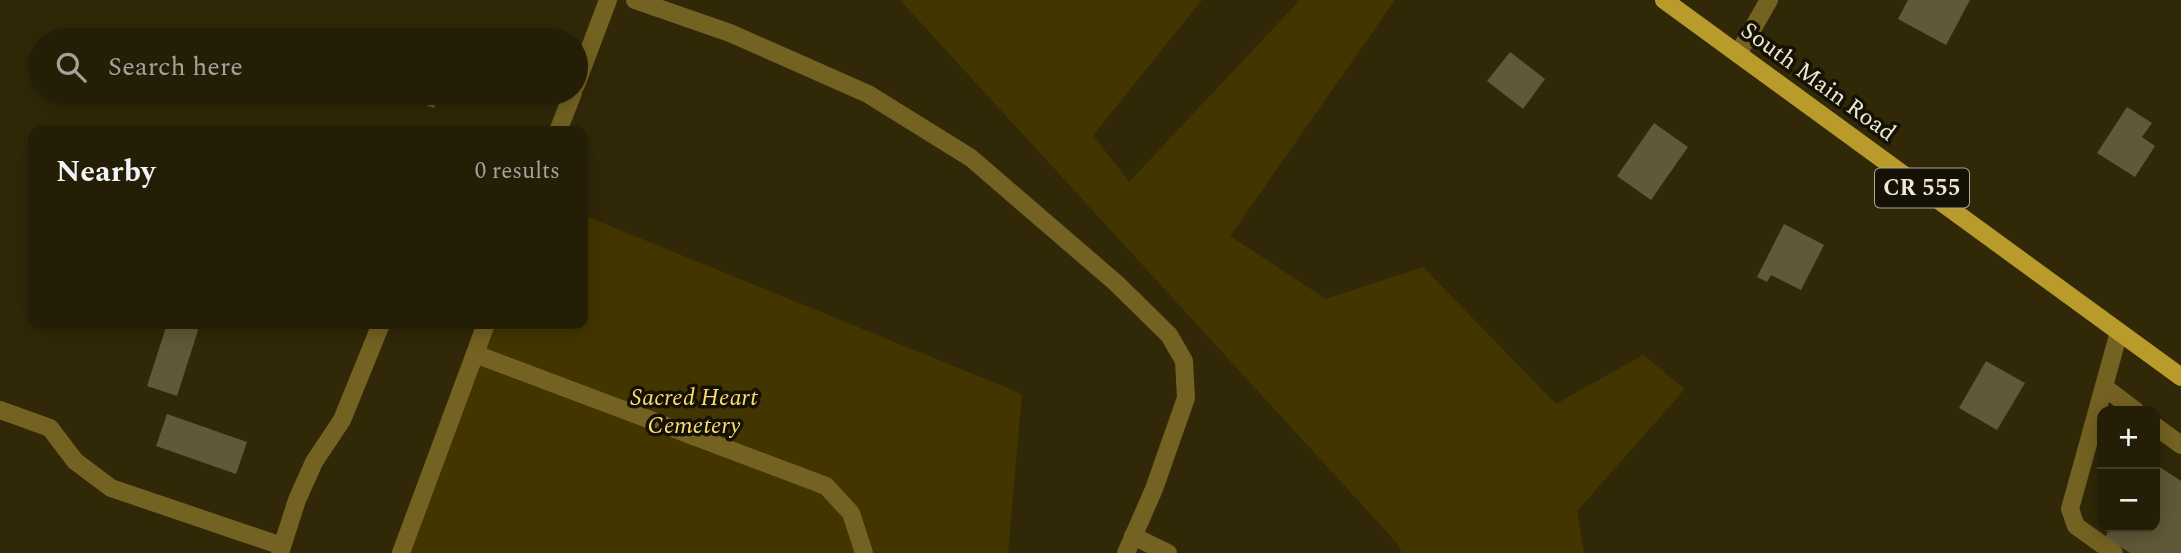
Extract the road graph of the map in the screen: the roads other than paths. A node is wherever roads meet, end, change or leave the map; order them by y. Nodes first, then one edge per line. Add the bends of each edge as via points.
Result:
1 (608, 0) edge
2 (635, 0) edge
3 (1664, 0) edge
4 (1769, 0) edge
5 (588, 53) edge
6 (1738, 54) junction
7 (568, 105) edge
8 (560, 126) edge
9 (379, 329) edge
10 (484, 329) edge
11 (2119, 332) junction
12 (475, 354) junction
13 (2181, 377) edge
14 (2104, 387) junction
15 (2129, 406) edge
16 (0, 410) edge
17 (2160, 430) edge
18 (2181, 446) edge
19 (1130, 545) edge
20 (281, 550) edge
21 (401, 553) edge
22 (864, 553) edge
23 (1168, 553) edge
24 (2115, 553) edge

1 - 5 street
2 - 19 street via 730,33 868,94 971,158 1169,334 1184,362 1186,398
3 - 6 main road, South Main Road / CR 555
4 - 6 street
6 - 11 main road, South Main Road / CR 555
7 - 8 street
9 - 20 street via 342,420 314,462 297,500
10 - 12 street
11 - 13 main road, South Main Road / CR 555
11 - 14 street
12 - 21 street
12 - 22 street via 825,486 851,513
14 - 15 street
14 - 24 street via 2070,509 2076,526
16 - 20 street via 50,428 75,461 111,488
17 - 18 street
19 - 23 street

